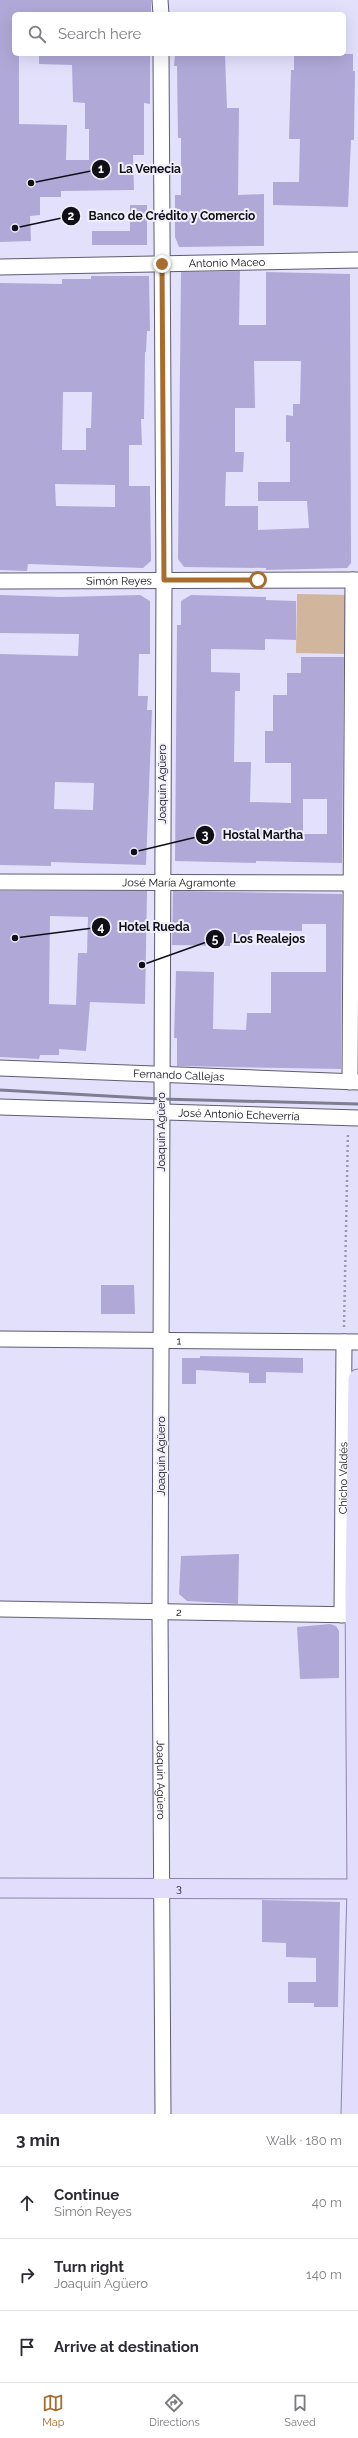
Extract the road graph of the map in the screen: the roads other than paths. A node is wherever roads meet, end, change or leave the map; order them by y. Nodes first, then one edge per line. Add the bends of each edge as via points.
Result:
1 (160, 0) edge
2 (160, 12) edge
3 (161, 56) edge
4 (358, 260) edge
5 (162, 264) junction
6 (0, 267) edge
7 (164, 580) junction
8 (356, 580) edge
9 (0, 581) edge
10 (0, 882) edge
11 (161, 882) junction
12 (354, 883) edge
13 (0, 1068) edge
14 (161, 1075) junction
15 (354, 1082) edge
16 (0, 1107) edge
17 (161, 1110) junction
18 (353, 1118) edge
19 (0, 1339) edge
20 (161, 1340) junction
21 (351, 1342) edge
22 (358, 1379) edge
23 (0, 1609) edge
24 (160, 1613) junction
25 (352, 1615) edge
26 (0, 1888) edge
27 (357, 1889) edge
28 (162, 1890) junction
29 (164, 2114) edge
30 (351, 2114) edge

1 - 2 street
3 - 5 street, Joaquín Agüero
4 - 5 street, Antonio Maceo
5 - 6 street, Antonio Maceo
5 - 7 street, Joaquín Agüero
7 - 8 street, Simón Reyes
7 - 9 street, Simón Reyes
7 - 11 street, Joaquín Agüero
8 - 12 street
10 - 11 street, José María Agramonte
11 - 12 street, José María Agramonte
11 - 14 street, Joaquín Agüero
12 - 15 street
13 - 14 street, Fernando Callejas
14 - 15 street, Fernando Callejas
14 - 17 street, Joaquín Agüero
16 - 17 street, José Antonio Echeverría
17 - 18 street, José Antonio Echeverría
17 - 20 street, Joaquín Agüero
19 - 20 street, 1
20 - 21 street, 1
20 - 24 street, Joaquín Agüero
21 - 25 street, Chicho Valdés
22 - 25 main road via 355,1590
23 - 24 street, 2
24 - 25 street, 2
24 - 28 street, Joaquín Agüero
25 - 27 main road
26 - 28 main road, 3
27 - 28 main road, 3
27 - 30 main road
28 - 29 street, Joaquín Agüero

